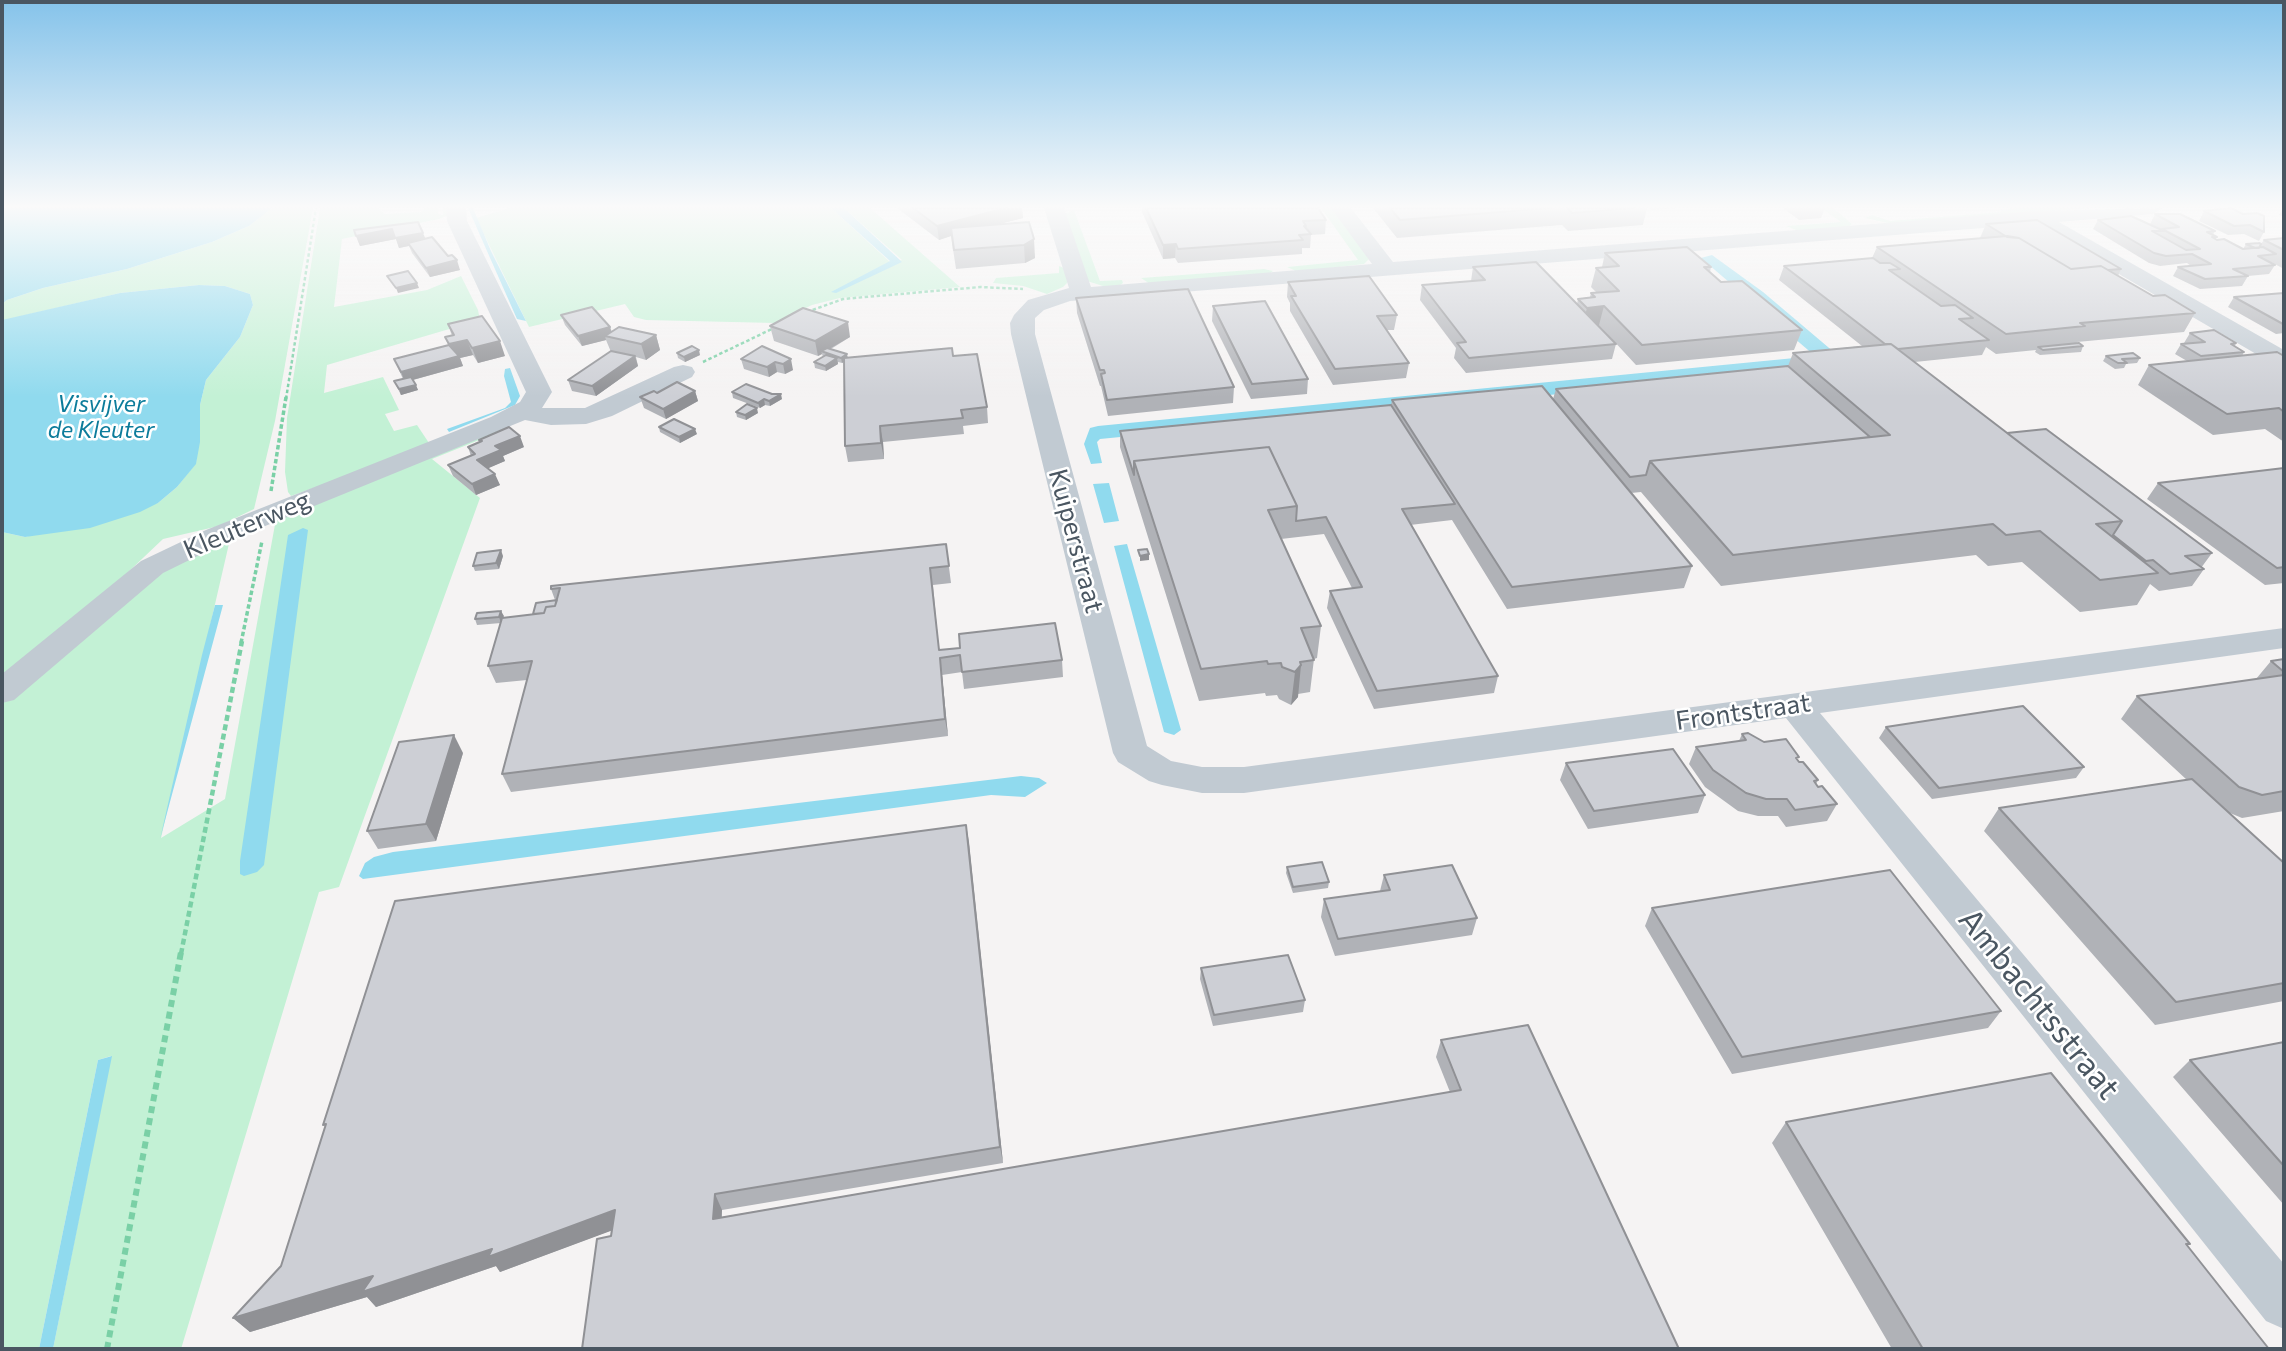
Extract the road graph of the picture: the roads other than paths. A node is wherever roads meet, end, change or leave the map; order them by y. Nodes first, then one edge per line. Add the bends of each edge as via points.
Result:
1 (482, 271) edge
2 (1075, 271) edge
3 (1362, 271) edge
4 (2130, 271) edge
5 (1082, 294) junction
6 (2284, 360) edge
7 (682, 372) road end
8 (523, 412) junction
9 (2284, 638) edge
10 (2, 692) edge
11 (1794, 705) junction
12 (1202, 780) joint
13 (2284, 1303) edge

1 - 8 street via 539,392
2 - 5 street
3 - 5 street, Kuiperstraat
4 - 6 street
5 - 12 street, Kuiperstraat via 1036,305 1022,323 1023,334 1131,753 1163,772
7 - 8 street via 586,416
8 - 10 street, Kleuterweg via 152,567
9 - 11 street, Frontstraat
11 - 12 street, Frontstraat via 1244,780
11 - 13 street, Ambachtsstraat

